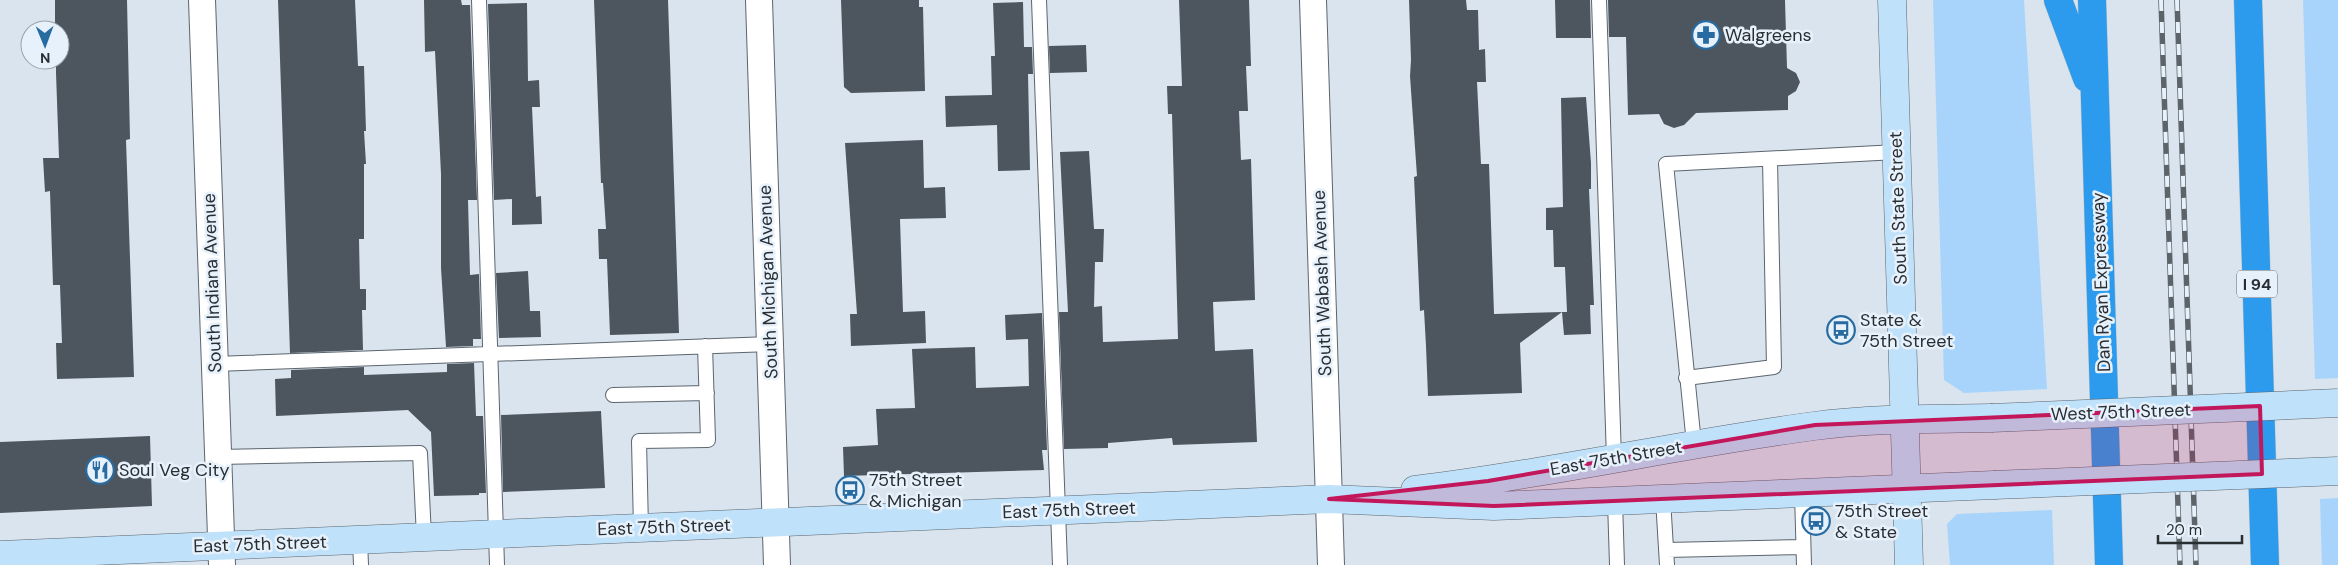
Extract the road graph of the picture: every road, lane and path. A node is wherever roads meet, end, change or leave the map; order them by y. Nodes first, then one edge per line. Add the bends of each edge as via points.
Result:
1 (202, 0) edge
2 (479, 0) edge
3 (758, 0) edge
4 (1039, 0) edge
5 (1313, 0) edge
6 (1599, 0) edge
7 (1892, 0) edge
8 (2058, 0) edge
9 (2092, 0) edge
10 (2249, 1) edge
11 (2096, 102) junction
12 (1897, 152) junction
13 (1770, 159) junction
14 (770, 344) junction
15 (705, 346) junction
16 (490, 354) junction
17 (215, 364) junction
18 (1686, 378) junction
19 (707, 393) junction
20 (613, 395) dead end
21 (2338, 403) edge
22 (1904, 419) junction
23 (1694, 444) junction
24 (218, 458) junction
25 (1614, 459) junction
26 (2338, 470) edge
27 (1906, 488) junction
28 (1802, 493) junction
29 (1329, 499) junction
30 (1663, 499) junction
31 (1615, 501) junction
32 (1058, 511) junction
33 (776, 522) junction
34 (641, 528) junction
35 (496, 534) junction
36 (424, 537) junction
37 (1804, 547) junction
38 (1666, 550) junction
39 (361, 552) edge
40 (0, 554) edge
41 (222, 555) edge
42 (497, 565) edge
43 (777, 565) edge
44 (1060, 565) edge
45 (1331, 565) edge
46 (1617, 565) edge
47 (1667, 565) edge
48 (1804, 565) edge
49 (1909, 565) edge
50 (2109, 565) edge
51 (2265, 565) edge

1 - 17 street, South Indiana Avenue
2 - 16 lane
3 - 14 street, South Michigan Avenue
4 - 32 lane
5 - 29 street, South Wabash Avenue
6 - 25 lane
7 - 12 street, South State Street
8 - 11 highway
9 - 11 highway, Dan Ryan Expressway
10 - 51 highway, I 94
11 - 50 highway, Dan Ryan Expressway
12 - 13 lane
12 - 22 street, South State Street
13 - 18 lane via 1774,367
13 - 18 lane via 1666,164
14 - 15 lane
14 - 33 street, South Michigan Avenue
15 - 16 lane
15 - 19 lane
16 - 17 lane
16 - 35 lane
17 - 24 street, South Indiana Avenue
18 - 23 lane
19 - 20 lane
19 - 34 lane via 708,440 638,441
21 - 22 street, West 75th Street, bridge
22 - 23 street, East 75th Street via 1815,425
22 - 27 street, South State Street
23 - 25 street, East 75th Street
24 - 36 lane via 420,452
24 - 41 street, South Indiana Avenue
25 - 29 street, East 75th Street via 1488,481
26 - 27 street, bridge
27 - 28 street, East 75th Street
27 - 49 street, South State Street
28 - 30 street, East 75th Street
28 - 37 lane
29 - 31 street, East 75th Street via 1494,506
29 - 32 street, East 75th Street
29 - 45 street, South Wabash Avenue
30 - 31 street, East 75th Street
30 - 38 lane
31 - 46 lane
32 - 33 street, East 75th Street
32 - 44 lane
33 - 34 street, East 75th Street
33 - 43 street, South Michigan Avenue
34 - 35 street, East 75th Street
35 - 36 street, East 75th Street
35 - 42 lane
36 - 39 street, East 75th Street
37 - 38 lane
37 - 48 lane
38 - 47 lane
39 - 41 street, East 75th Street
40 - 41 street, East 75th Street

